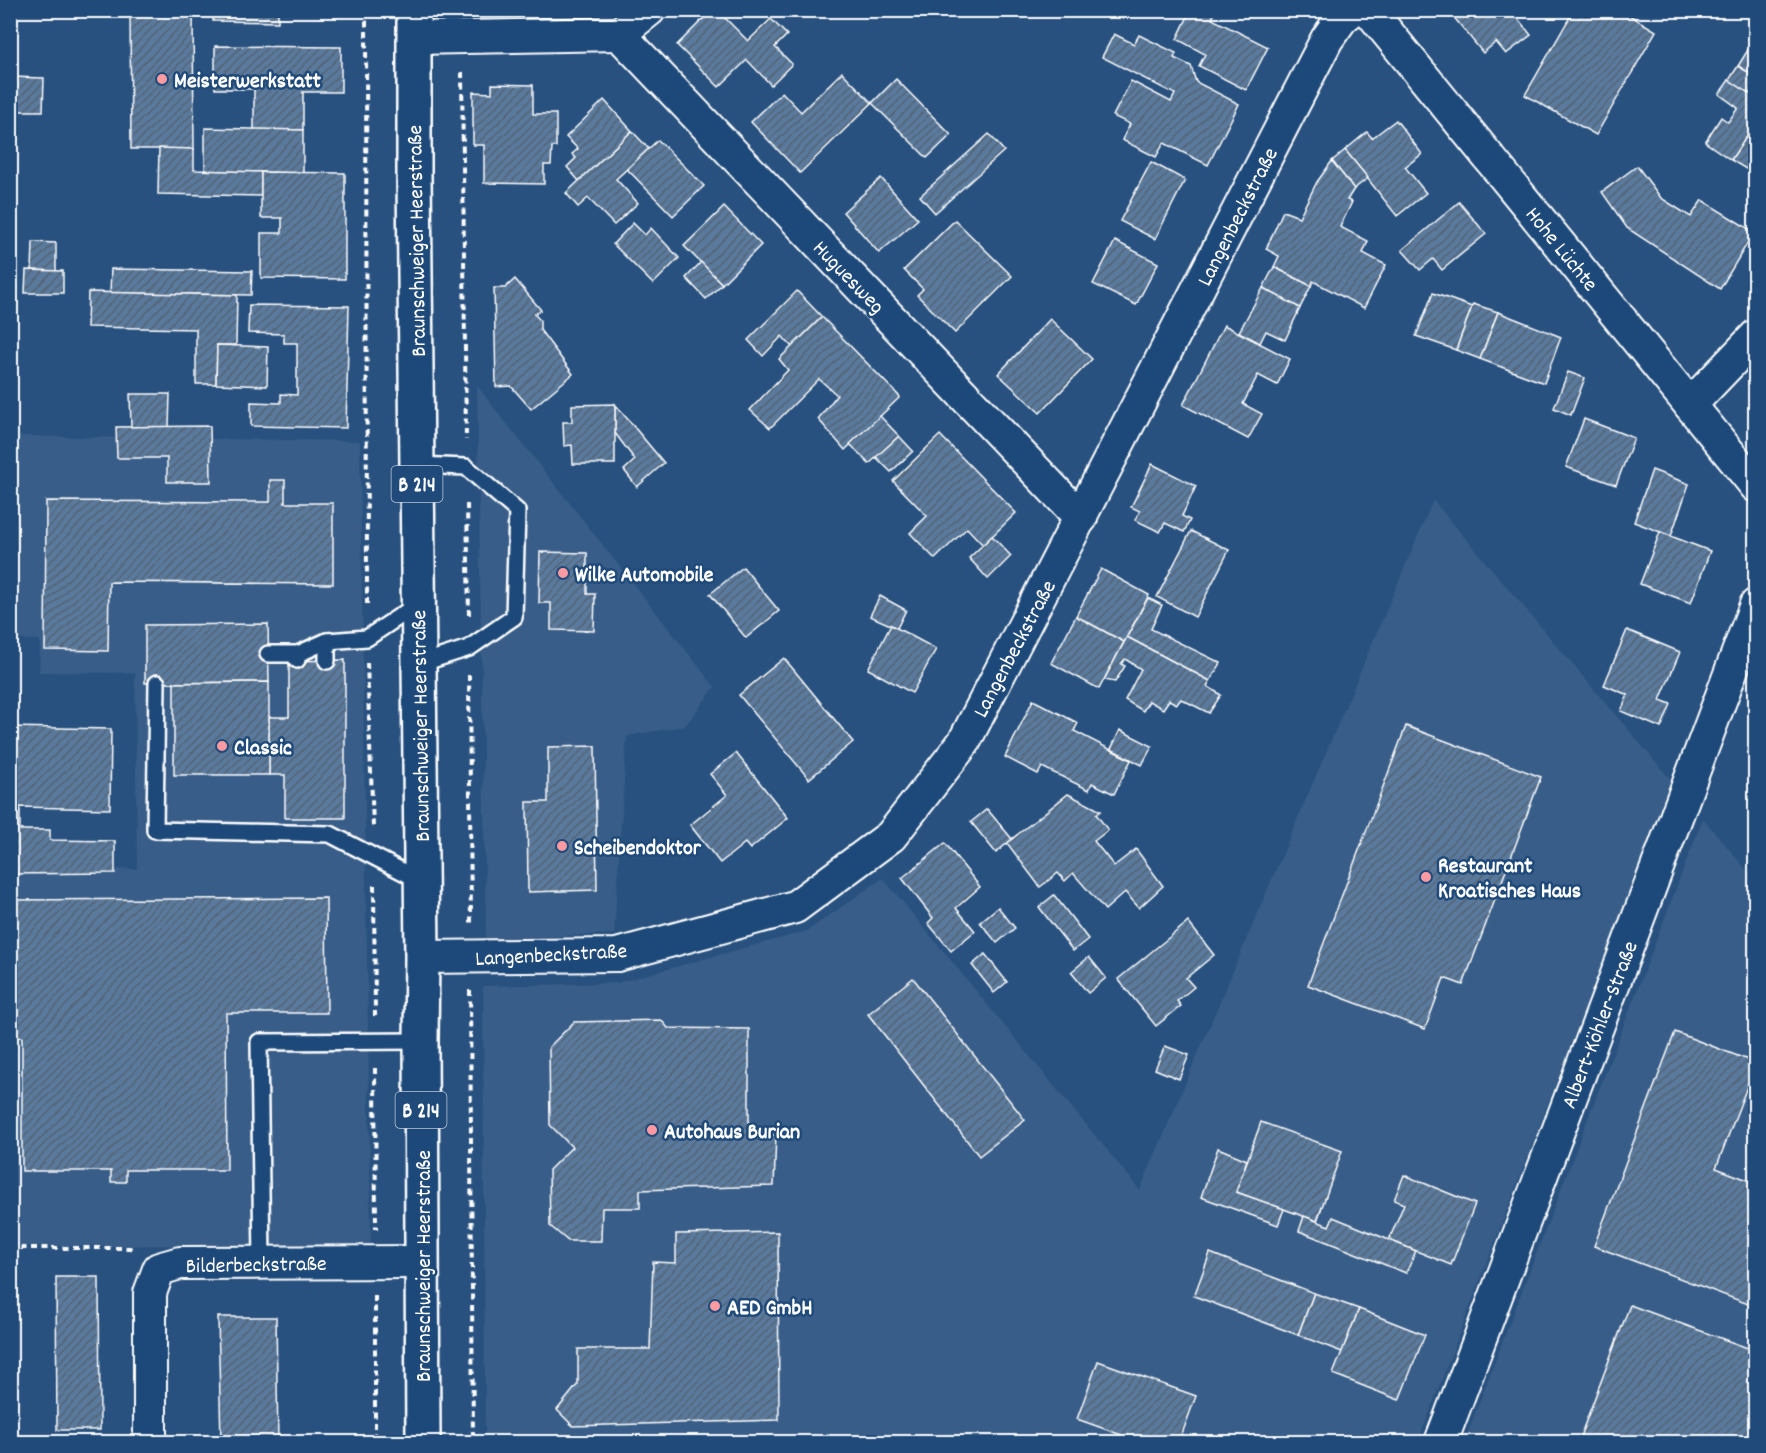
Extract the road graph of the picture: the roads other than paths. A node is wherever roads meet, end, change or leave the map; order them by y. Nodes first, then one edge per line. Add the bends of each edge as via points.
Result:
1 (648, 10) edge
2 (1352, 10) edge
3 (1370, 10) edge
4 (414, 24) edge
5 (619, 34) junction
6 (1755, 336) edge
7 (1690, 405) junction
8 (417, 465) junction
9 (1755, 486) edge
10 (1081, 518) junction
11 (418, 604) junction
12 (1755, 605) edge
13 (327, 642) junction
14 (268, 654) dead end
15 (327, 661) dead end
16 (419, 664) junction
17 (157, 682) dead end
18 (421, 881) junction
19 (422, 957) junction
20 (421, 1041) junction
21 (262, 1262) junction
22 (421, 1262) junction
23 (150, 1443) edge
24 (423, 1443) edge
25 (1441, 1443) edge

1 - 5 street
2 - 10 street, Langenbeckstraße via 1327,39
3 - 7 street, Hohe Lüchte
4 - 5 street
4 - 8 main road, Braunschweiger Heerstraße / B 214
5 - 10 street, Huguesweg
6 - 7 street
7 - 9 street, Hohe Lüchte
8 - 11 main road, Braunschweiger Heerstraße / B 214
8 - 16 lane via 466,467 517,511 514,617 469,648
10 - 19 street, Langenbeckstraße via 964,742 891,836 795,907 617,955
11 - 13 lane via 367,638
11 - 16 main road, Braunschweiger Heerstraße / B 214
12 - 25 street, Albert-Köhler-Straße
13 - 14 lane via 298,657
13 - 15 lane
16 - 18 main road, Braunschweiger Heerstraße / B 214
17 - 18 lane via 155,830 330,834
18 - 19 main road, Braunschweiger Heerstraße / B 214
19 - 20 main road, Braunschweiger Heerstraße / B 214
20 - 21 lane via 259,1042
20 - 22 main road, Braunschweiger Heerstraße / B 214
21 - 22 street, Bilderbeckstraße
21 - 23 street, Bilderbeckstraße via 180,1263 159,1269 150,1293
22 - 24 main road, Braunschweiger Heerstraße / B 214

